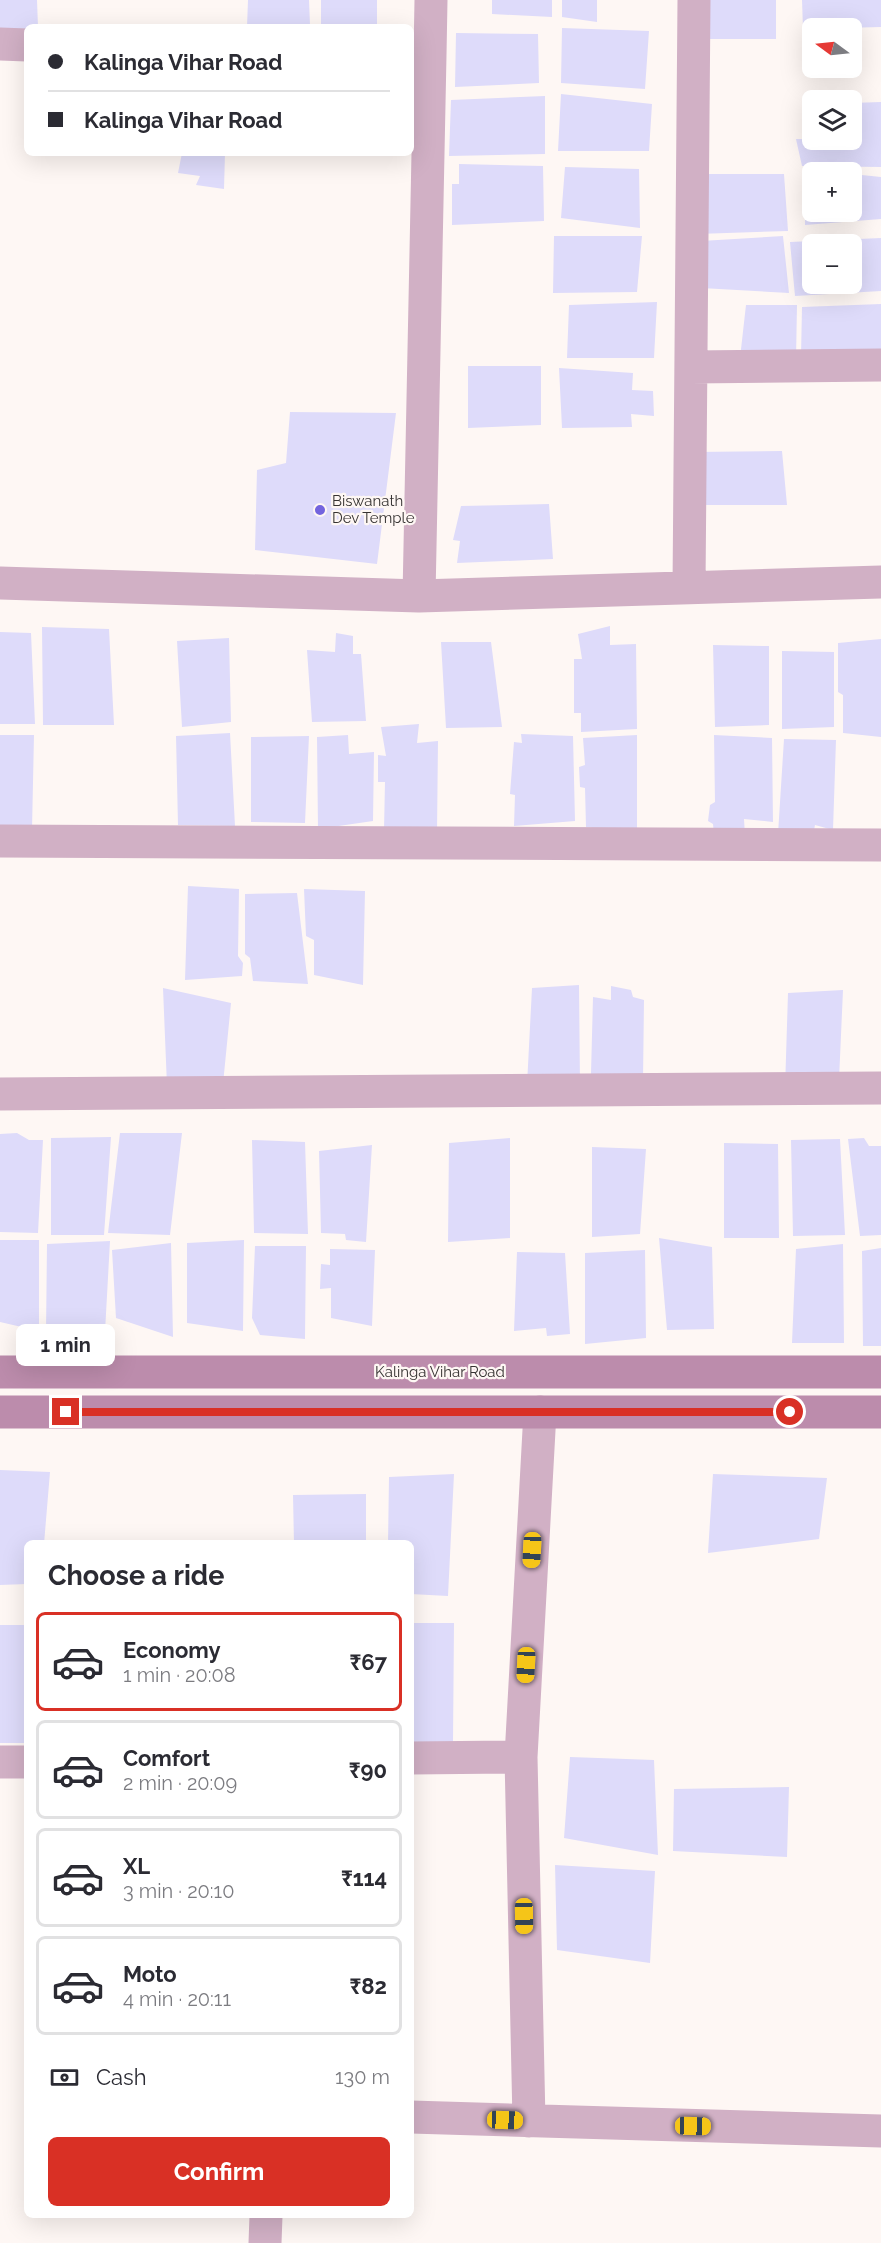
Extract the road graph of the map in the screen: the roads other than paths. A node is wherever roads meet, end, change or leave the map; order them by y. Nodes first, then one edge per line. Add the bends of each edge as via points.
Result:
1 (430, 0) edge
2 (694, 0) edge
3 (0, 44) edge
4 (24, 45) edge
5 (420, 55) edge
6 (881, 365) edge
7 (691, 367) junction
8 (881, 582) edge
9 (0, 583) edge
10 (689, 587) junction
11 (419, 596) junction
12 (0, 841) edge
13 (881, 845) edge
14 (881, 1088) edge
15 (0, 1094) edge
16 (0, 1372) edge
17 (881, 1372) edge
18 (0, 1412) edge
19 (540, 1412) junction
20 (881, 1412) edge
21 (521, 1757) junction
22 (414, 1758) edge
23 (0, 1762) edge
24 (24, 1762) edge
25 (414, 2117) edge
26 (529, 2121) junction
27 (881, 2132) edge
28 (266, 2218) edge
29 (265, 2243) edge

1 - 5 street
2 - 7 street
3 - 4 street
5 - 11 street
6 - 7 street
7 - 10 street
8 - 10 street
9 - 11 street
10 - 11 street
12 - 13 street
14 - 15 street
16 - 17 street, Kalinga Vihar Road
18 - 19 street
19 - 20 street
19 - 21 street
21 - 22 street
21 - 26 street
23 - 24 street
25 - 26 street
26 - 27 street
28 - 29 street

